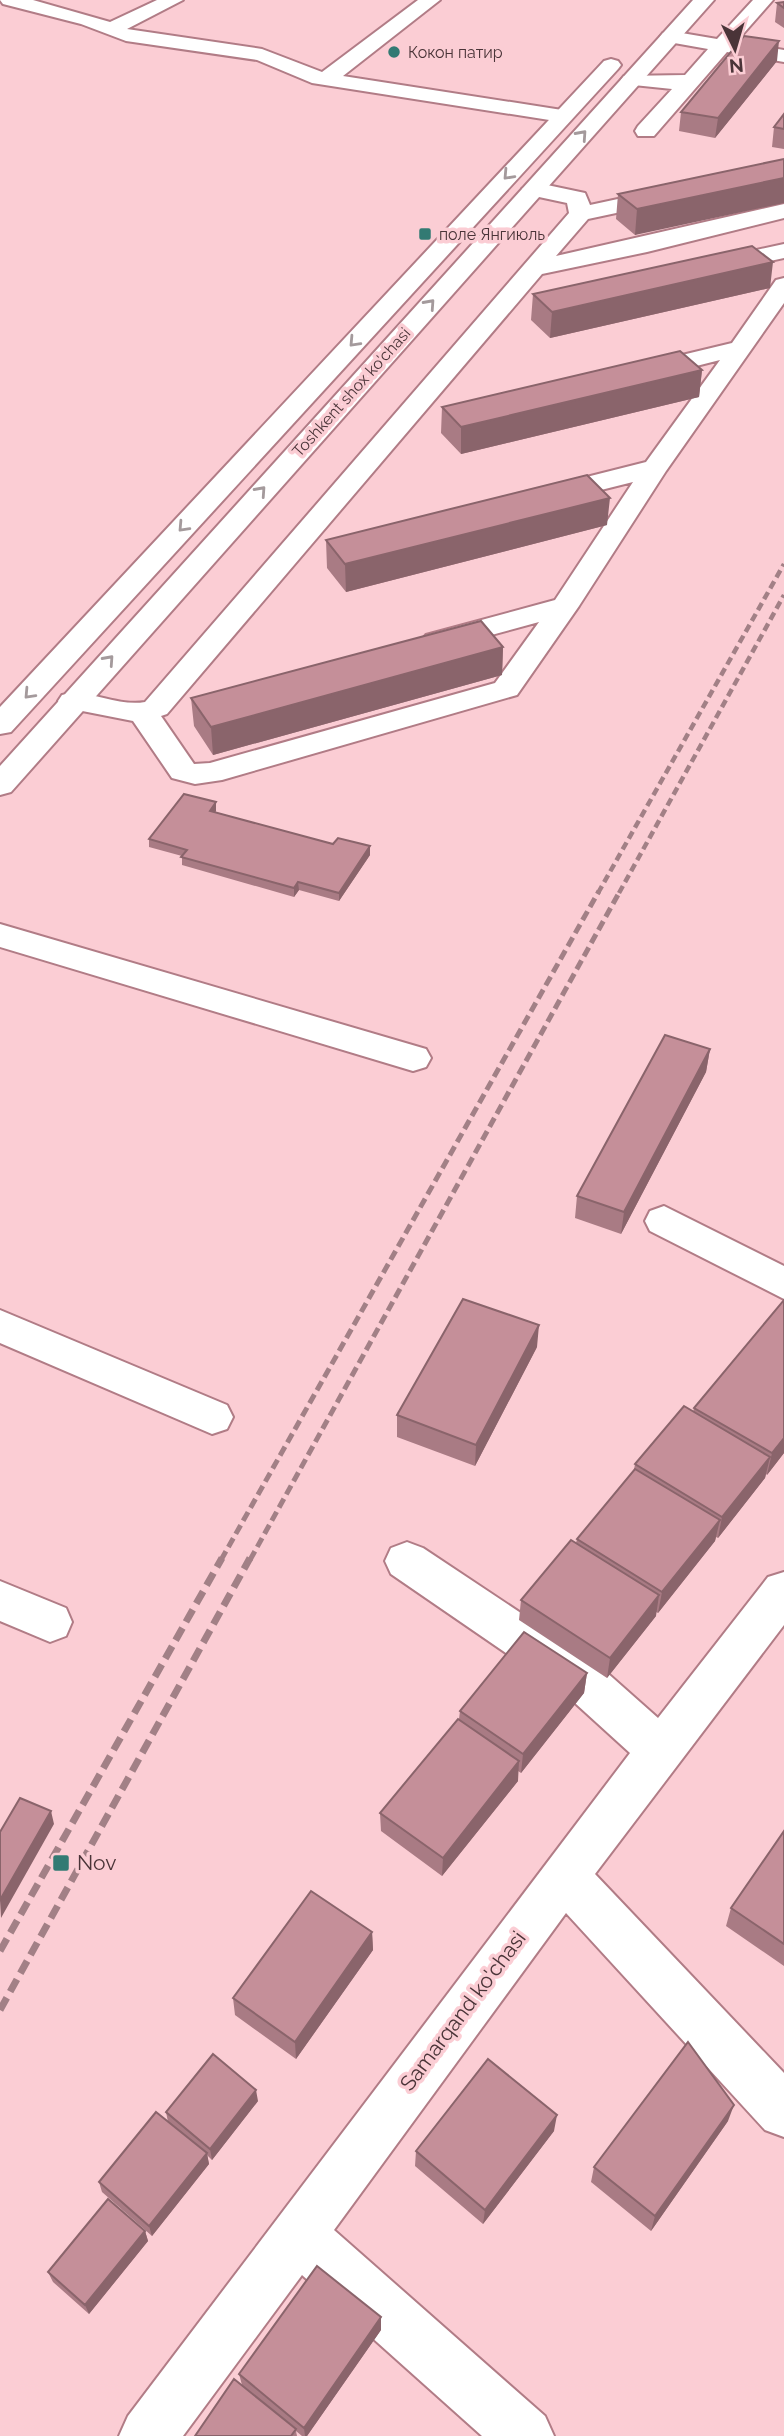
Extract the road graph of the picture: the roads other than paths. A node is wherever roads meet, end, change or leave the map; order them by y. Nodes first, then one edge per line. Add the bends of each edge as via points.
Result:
1 (10, 0) edge
2 (173, 0) edge
3 (430, 0) edge
4 (704, 0) edge
5 (763, 0) edge
6 (108, 30) junction
7 (670, 37) junction
8 (722, 46) junction
9 (626, 48) dead end
10 (784, 56) edge
11 (326, 79) junction
12 (631, 80) junction
13 (691, 80) junction
14 (562, 116) junction
15 (646, 131) dead end
16 (533, 189) junction
17 (689, 191) edge
18 (784, 211) edge
19 (580, 214) junction
20 (784, 251) edge
21 (534, 268) junction
22 (692, 271) edge
23 (784, 285) edge
24 (535, 304) edge
25 (495, 313) junction
26 (741, 348) junction
27 (621, 376) edge
28 (435, 419) dead end
29 (395, 429) junction
30 (655, 468) junction
31 (521, 502) edge
32 (320, 554) dead end
33 (280, 564) junction
34 (565, 606) junction
35 (404, 650) edge
36 (73, 701) junction
37 (188, 708) dead end
38 (145, 716) junction
39 (0, 725) edge
40 (0, 737) edge
41 (32, 746) junction
42 (0, 785) edge
43 (0, 935) edge
44 (413, 1058) dead end
45 (664, 1221) dead end
46 (784, 1284) edge
47 (0, 1326) edge
48 (212, 1417) dead end
49 (407, 1561) dead end
50 (784, 1591) edge
51 (0, 1600) edge
52 (50, 1622) dead end
53 (661, 1751) junction
54 (564, 1875) junction
55 (784, 2111) edge
56 (297, 2234) junction
57 (148, 2436) edge
58 (525, 2436) edge

1 - 6 main road via 88,20
2 - 6 main road
3 - 11 main road
4 - 7 main road, Toshkent shox ko'chasi
5 - 8 main road
6 - 11 main road via 262,55
7 - 8 main road
7 - 12 main road, Toshkent shox ko'chasi
8 - 10 main road
8 - 13 main road
9 - 14 main road, Toshkent shox ko'chasi
11 - 14 main road
12 - 13 main road
16 -> 12 main road, Toshkent shox ko'chasi
13 - 15 main road
14 -> 39 main road, Toshkent shox ko'chasi
16 - 19 main road via 577,198
36 -> 16 main road, Toshkent shox ko'chasi
17 - 19 main road
18 - 21 main road
19 - 21 main road
20 - 22 main road
21 - 25 main road
23 - 26 main road
24 - 25 main road
25 - 29 main road
26 - 27 main road
26 - 30 main road
28 - 29 main road
29 - 33 main road
30 - 31 main road
30 - 34 main road
32 - 33 main road
33 - 38 main road
34 - 35 main road
34 - 38 main road via 506,689 211,773 183,771
36 - 38 main road
36 - 41 main road, Toshkent shox ko'chasi
37 - 38 main road
40 - 41 main road
41 - 42 main road, Toshkent shox ko'chasi
43 - 44 main road
45 - 46 main road
47 - 48 main road
49 - 53 main road via 580,1678
50 - 53 main road, Samarqand ko'chasi
51 - 52 main road
53 - 54 main road, Samarqand ko'chasi
54 - 55 main road
54 - 56 main road, Samarqand ko'chasi
56 - 57 main road, Samarqand ko'chasi
56 - 58 main road

